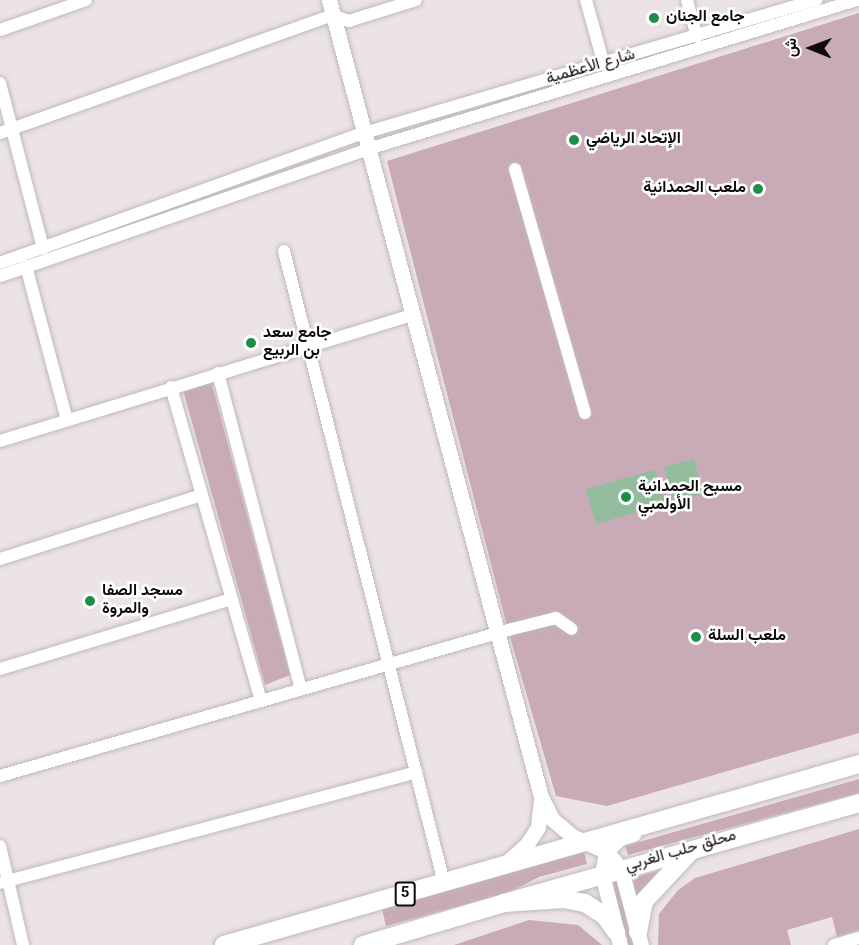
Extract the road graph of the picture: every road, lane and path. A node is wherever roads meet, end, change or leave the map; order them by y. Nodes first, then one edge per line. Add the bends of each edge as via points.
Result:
1 (86, 0) edge
2 (416, 0) edge
3 (585, 0) edge
4 (687, 0) edge
5 (817, 0) edge
6 (857, 0) edge
7 (780, 5) edge
8 (331, 8) edge
9 (0, 30) edge
10 (697, 37) junction
11 (604, 65) junction
12 (0, 82) edge
13 (13, 128) junction
14 (0, 133) edge
15 (364, 133) junction
16 (368, 149) junction
17 (515, 169) dead end
18 (43, 248) junction
19 (284, 251) dead end
20 (0, 263) edge
21 (26, 266) junction
22 (0, 276) edge
23 (412, 315) junction
24 (307, 344) junction
25 (218, 373) junction
26 (171, 387) junction
27 (585, 413) dead end
28 (67, 420) junction
29 (0, 441) edge
30 (202, 495) junction
31 (0, 559) edge
32 (232, 598) junction
33 (572, 629) dead end
34 (497, 633) junction
35 (388, 664) junction
36 (0, 669) edge
37 (301, 689) junction
38 (261, 700) junction
39 (859, 764) edge
40 (416, 772) junction
41 (0, 776) edge
42 (541, 797) junction
43 (859, 802) edge
44 (649, 822) junction
45 (585, 840) junction
46 (0, 846) edge
47 (694, 849) junction
48 (606, 851) junction
49 (504, 865) junction
50 (621, 869) junction
51 (602, 874) junction
52 (4, 882) edge
53 (444, 883) junction
54 (504, 903) junction
55 (304, 925) junction
56 (859, 938) edge
57 (618, 939) edge
58 (639, 939) edge
59 (841, 944) edge
60 (23, 945) edge
61 (224, 945) edge
62 (251, 945) edge
63 (363, 945) edge

1 - 9 street
2 - 8 street via 349,21
3 - 11 street
4 - 10 street
5 - 7 street, شارع الأعظمية
6 - 16 street
7 - 10 street, شارع الأعظمية
8 - 13 street
8 - 15 main road
10 - 11 street, شارع الأعظمية
11 - 15 street, شارع الأعظمية
12 - 13 street
13 - 14 street
13 - 18 street
15 - 16 main road
15 - 18 street, شارع الأعظمية
16 - 21 street
16 - 23 main road
17 - 27 street
18 - 20 street, شارع الأعظمية
19 - 24 street
21 - 22 street
21 - 28 street
23 - 24 street
23 - 34 main road
24 - 25 street
24 - 35 street
25 - 26 street
25 - 37 street
26 - 28 street
26 - 30 street
28 - 29 street
30 - 31 street
30 - 32 street
32 - 36 street
32 - 38 street
33 - 34 street via 556,618
34 - 35 street
34 - 42 main road
35 - 37 street
35 - 40 street
37 - 38 street
38 - 41 street
39 - 44 highway, 5
40 - 52 street
40 - 53 street
42 - 45 main road via 552,819 572,836
42 - 49 main road via 538,827 527,844
43 - 47 highway, محلق حلب الغربي / 5
44 - 45 highway, 5
44 - 48 main road via 646,830 620,838
45 - 48 main road
45 - 49 highway, 5
46 - 52 street
47 - 50 highway, محلق حلب الغربي / 5
47 - 58 highway via 644,901
48 - 50 main road
48 - 51 main road
49 - 53 highway, 5
50 - 51 highway, محلق حلب الغربي / 5
50 - 58 main road
51 - 54 highway, محلق حلب الغربي / 5
51 - 57 main road
52 - 60 street
53 - 55 highway, 5
54 - 57 highway via 563,899 585,903 605,916
54 - 63 highway, 5
55 - 61 highway, 5
55 - 62 highway, 5
56 - 59 street

